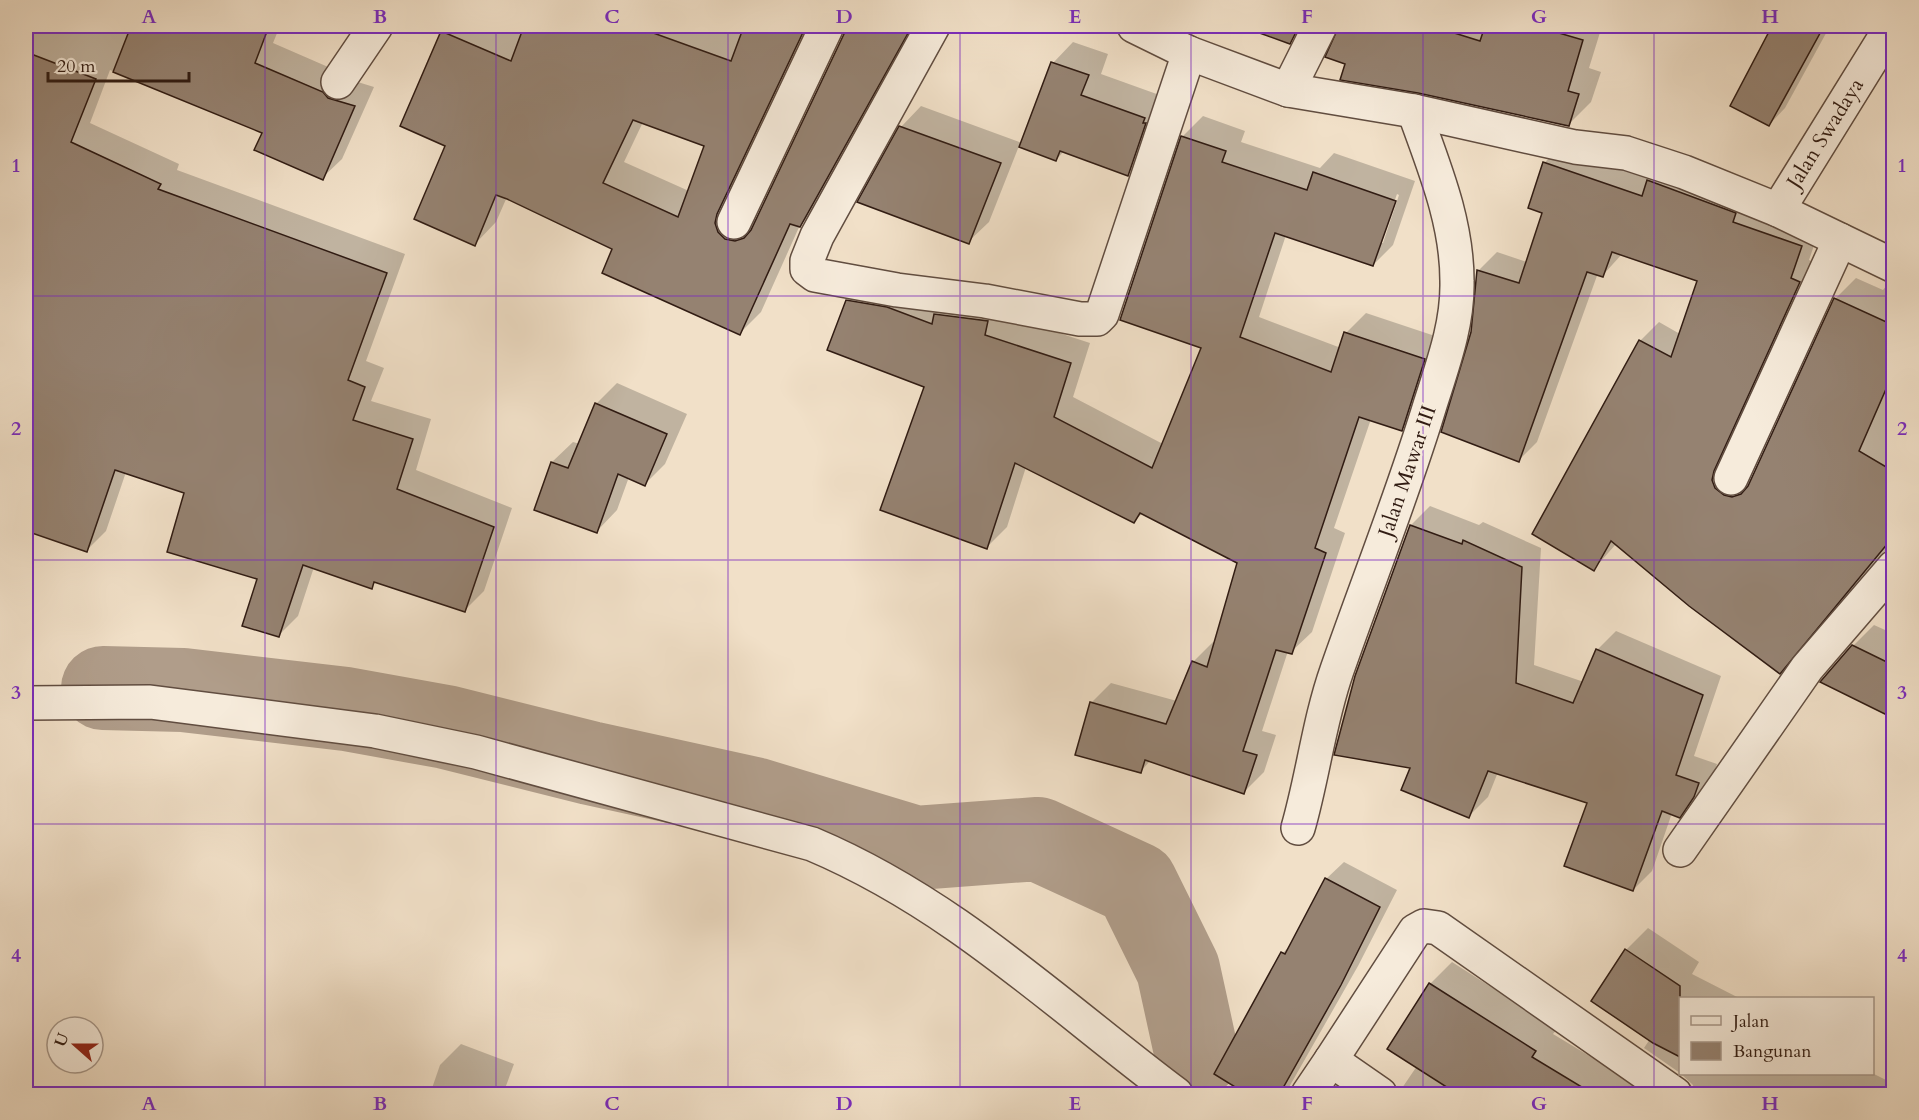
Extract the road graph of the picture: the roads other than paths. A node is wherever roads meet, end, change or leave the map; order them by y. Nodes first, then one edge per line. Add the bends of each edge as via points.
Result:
1 (376, 26) edge
2 (827, 26) edge
3 (933, 26) edge
4 (1134, 26) edge
5 (1320, 26) edge
6 (1892, 26) edge
7 (1189, 53) junction
8 (338, 82) dead end
9 (1288, 90) junction
10 (1414, 111) junction
11 (1778, 210) junction
12 (734, 222) dead end
13 (1839, 240) junction
14 (1893, 266) edge
15 (1731, 478) dead end
16 (1893, 567) edge
17 (26, 703) edge
18 (1298, 828) dead end
19 (1680, 850) dead end
20 (1331, 1060) junction
21 (1176, 1095) edge
22 (1308, 1095) edge
23 (1380, 1095) edge
24 (1675, 1095) edge

1 - 8 street
2 - 12 street
3 - 7 street via 817,236 807,269 844,280 986,301 1080,320 1102,314
4 - 7 street
5 - 9 street
6 - 11 street, Jalan Swadaya
7 - 9 street
9 - 10 street
10 - 11 street via 1575,147 1626,153
10 - 18 street, Jalan Mawar III via 1448,207 1455,243 1454,324 1413,462 1329,696
11 - 13 street
13 - 14 street
13 - 15 street
16 - 19 street via 1807,668
17 - 21 street via 160,703 375,731 476,752 812,844 858,863 961,925
20 - 22 street
20 - 23 street
20 - 24 street via 1415,931 1429,927 1438,928

